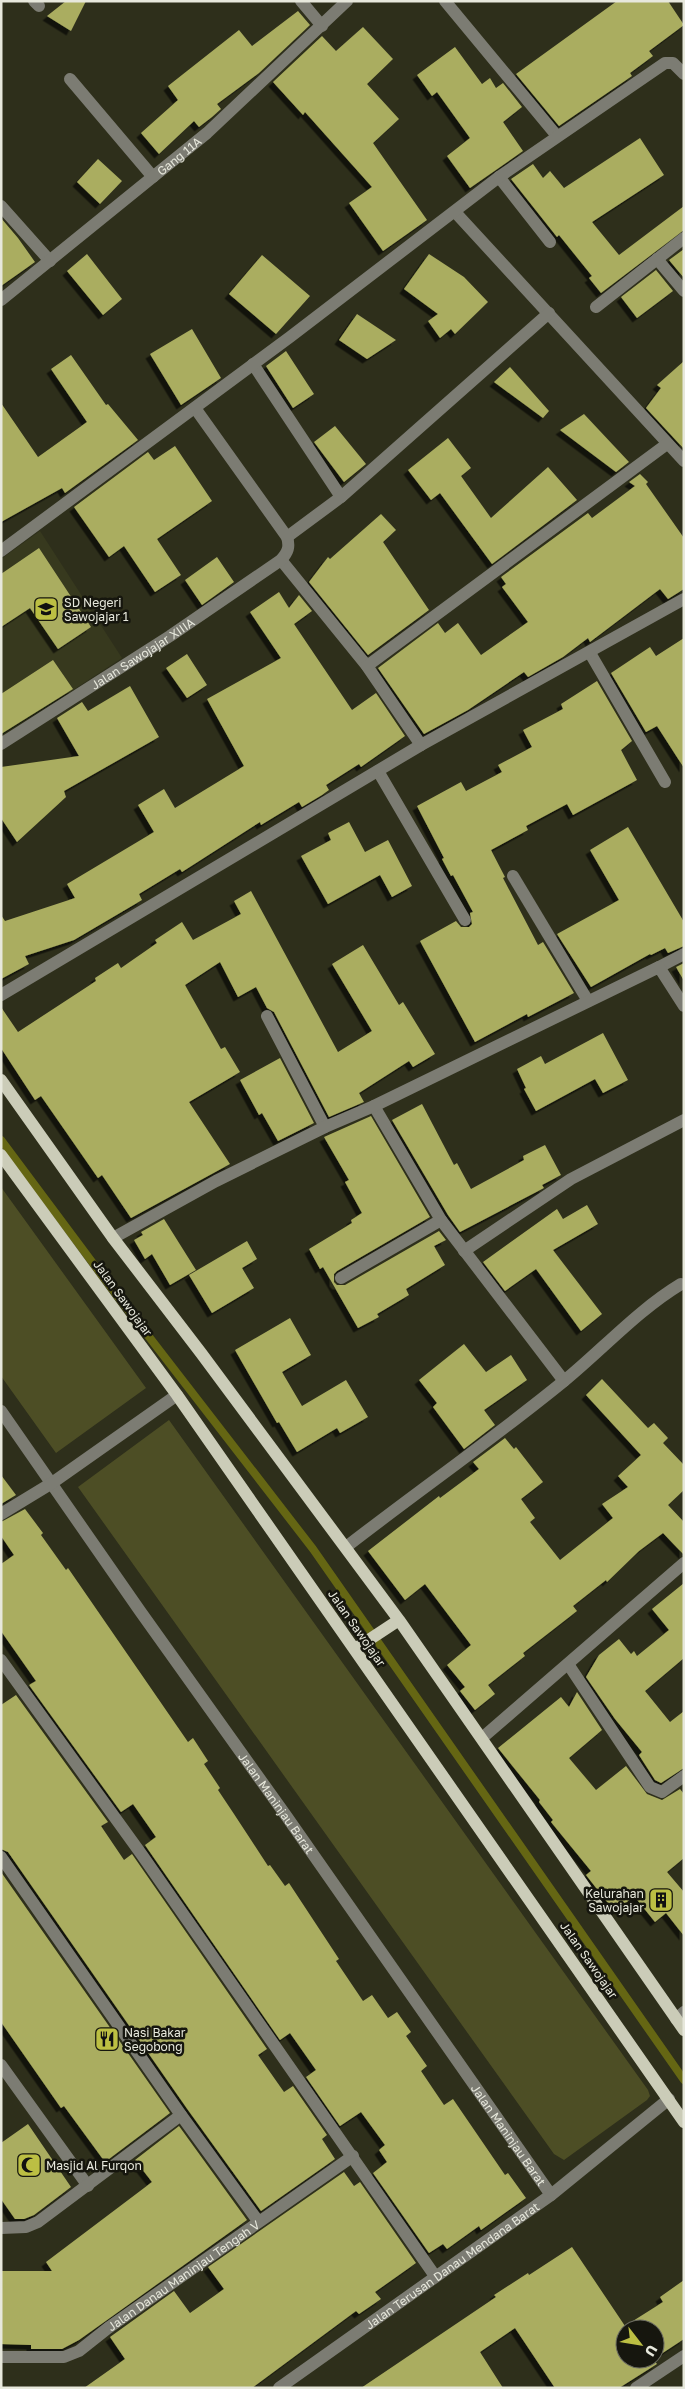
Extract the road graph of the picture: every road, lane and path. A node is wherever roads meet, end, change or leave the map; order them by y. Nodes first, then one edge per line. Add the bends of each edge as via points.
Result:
1 (301, 1) edge
2 (347, 1) edge
3 (445, 1) edge
4 (322, 26) junction
5 (684, 74) edge
6 (70, 80) dead end
7 (557, 136) junction
8 (154, 177) junction
9 (499, 177) junction
10 (1, 206) edge
11 (455, 212) junction
12 (684, 238) edge
13 (550, 242) dead end
14 (657, 259) junction
15 (50, 261) junction
16 (684, 291) edge
17 (1, 300) edge
18 (596, 307) dead end
19 (549, 313) junction
20 (253, 364) junction
21 (195, 408) junction
22 (667, 444) junction
23 (684, 461) edge
24 (341, 497) junction
25 (287, 537) junction
26 (1, 550) edge
27 (281, 560) junction
28 (684, 599) edge
29 (590, 652) junction
30 (367, 666) junction
31 (1, 744) edge
32 (421, 745) junction
33 (378, 771) junction
34 (665, 782) dead end
35 (513, 876) dead end
36 (465, 920) dead end
37 (684, 954) edge
38 (660, 967) junction
39 (1, 994) edge
40 (588, 1001) junction
41 (684, 1006) edge
42 (267, 1016) dead end
43 (1, 1080) edge
44 (374, 1106) junction
45 (684, 1120) edge
46 (325, 1127) junction
47 (1, 1156) edge
48 (441, 1220) junction
49 (113, 1238) junction
50 (464, 1251) junction
51 (341, 1278) dead end
52 (681, 1284) dead end
53 (564, 1381) junction
54 (177, 1395) junction
55 (1, 1411) edge
56 (52, 1483) junction
57 (1, 1514) edge
58 (346, 1547) junction
59 (684, 1563) edge
60 (399, 1620) junction
61 (355, 1649) junction
62 (1, 1660) edge
63 (568, 1664) junction
64 (482, 1738) junction
65 (684, 1776) edge
66 (1, 1857) edge
67 (680, 2016) edge
68 (684, 2030) edge
69 (1, 2065) edge
70 (669, 2099) junction
71 (181, 2115) junction
72 (682, 2115) edge
73 (353, 2156) junction
74 (88, 2186) junction
75 (551, 2195) junction
76 (258, 2221) junction
77 (1, 2228) edge
78 (435, 2276) junction
79 (684, 2356) edge
80 (1, 2357) edge
81 (279, 2388) edge
82 (636, 2388) edge

1 - 4 street
2 - 4 street, Gang 11A
3 - 7 street
4 - 8 street, Gang 11A via 207,133
5 - 7 street via 673,63 665,63
6 - 8 street
7 - 9 street
8 - 15 street, Gang 11A
9 - 11 street
9 - 13 street
10 - 15 street
11 - 19 street
11 - 20 street
12 - 14 street
14 - 16 street
14 - 18 street
15 - 17 street, Gang 11A
19 - 22 street
19 - 24 street
20 - 21 street
20 - 24 street
21 - 25 street
21 - 26 street
22 - 23 street
22 - 30 street
24 - 25 street
25 - 27 street via 290,545
27 - 30 street
27 - 31 street, Jalan Sawojajar XIIIA via 170,636
28 - 29 street
29 - 32 street
29 - 34 street
30 - 32 street
32 - 33 street
33 - 36 street
33 - 39 street
35 - 40 street
37 - 38 street
38 - 40 street
38 - 41 street
40 - 44 street
42 - 46 street
43 - 49 main road
44 - 46 street
44 - 48 street
45 - 50 street via 571,1180
46 - 49 street via 216,1181
47 - 54 main road, Jalan Sawojajar
48 - 50 street
48 - 51 street
49 - 58 main road
50 - 53 street
52 - 53 street
53 - 58 street
54 - 56 street
54 - 61 main road, Jalan Sawojajar
55 - 56 street, Jalan Maninjau Barat
56 - 57 street
56 - 75 street, Jalan Maninjau Barat
58 - 60 main road
59 - 63 street
60 - 61 main road
60 - 64 main road
61 - 70 main road, Jalan Sawojajar
62 - 73 street
63 - 64 street
63 - 65 street via 650,1787 662,1792
64 - 67 main road
66 - 71 street
67 - 68 main road
69 - 74 street
70 - 72 main road, Jalan Sawojajar
70 - 75 street, Jalan Terusan Danau Mendana Barat
71 - 74 street
71 - 76 street
73 - 76 street, Jalan Danau Maninjau Tengah V
73 - 78 street
74 - 77 street via 38,2222 26,2227
75 - 78 street, Jalan Terusan Danau Mendana Barat
76 - 80 street, Jalan Danau Maninjau Tengah V via 79,2351 64,2357
78 - 81 street, Jalan Terusan Danau Mendana Barat
79 - 82 street

